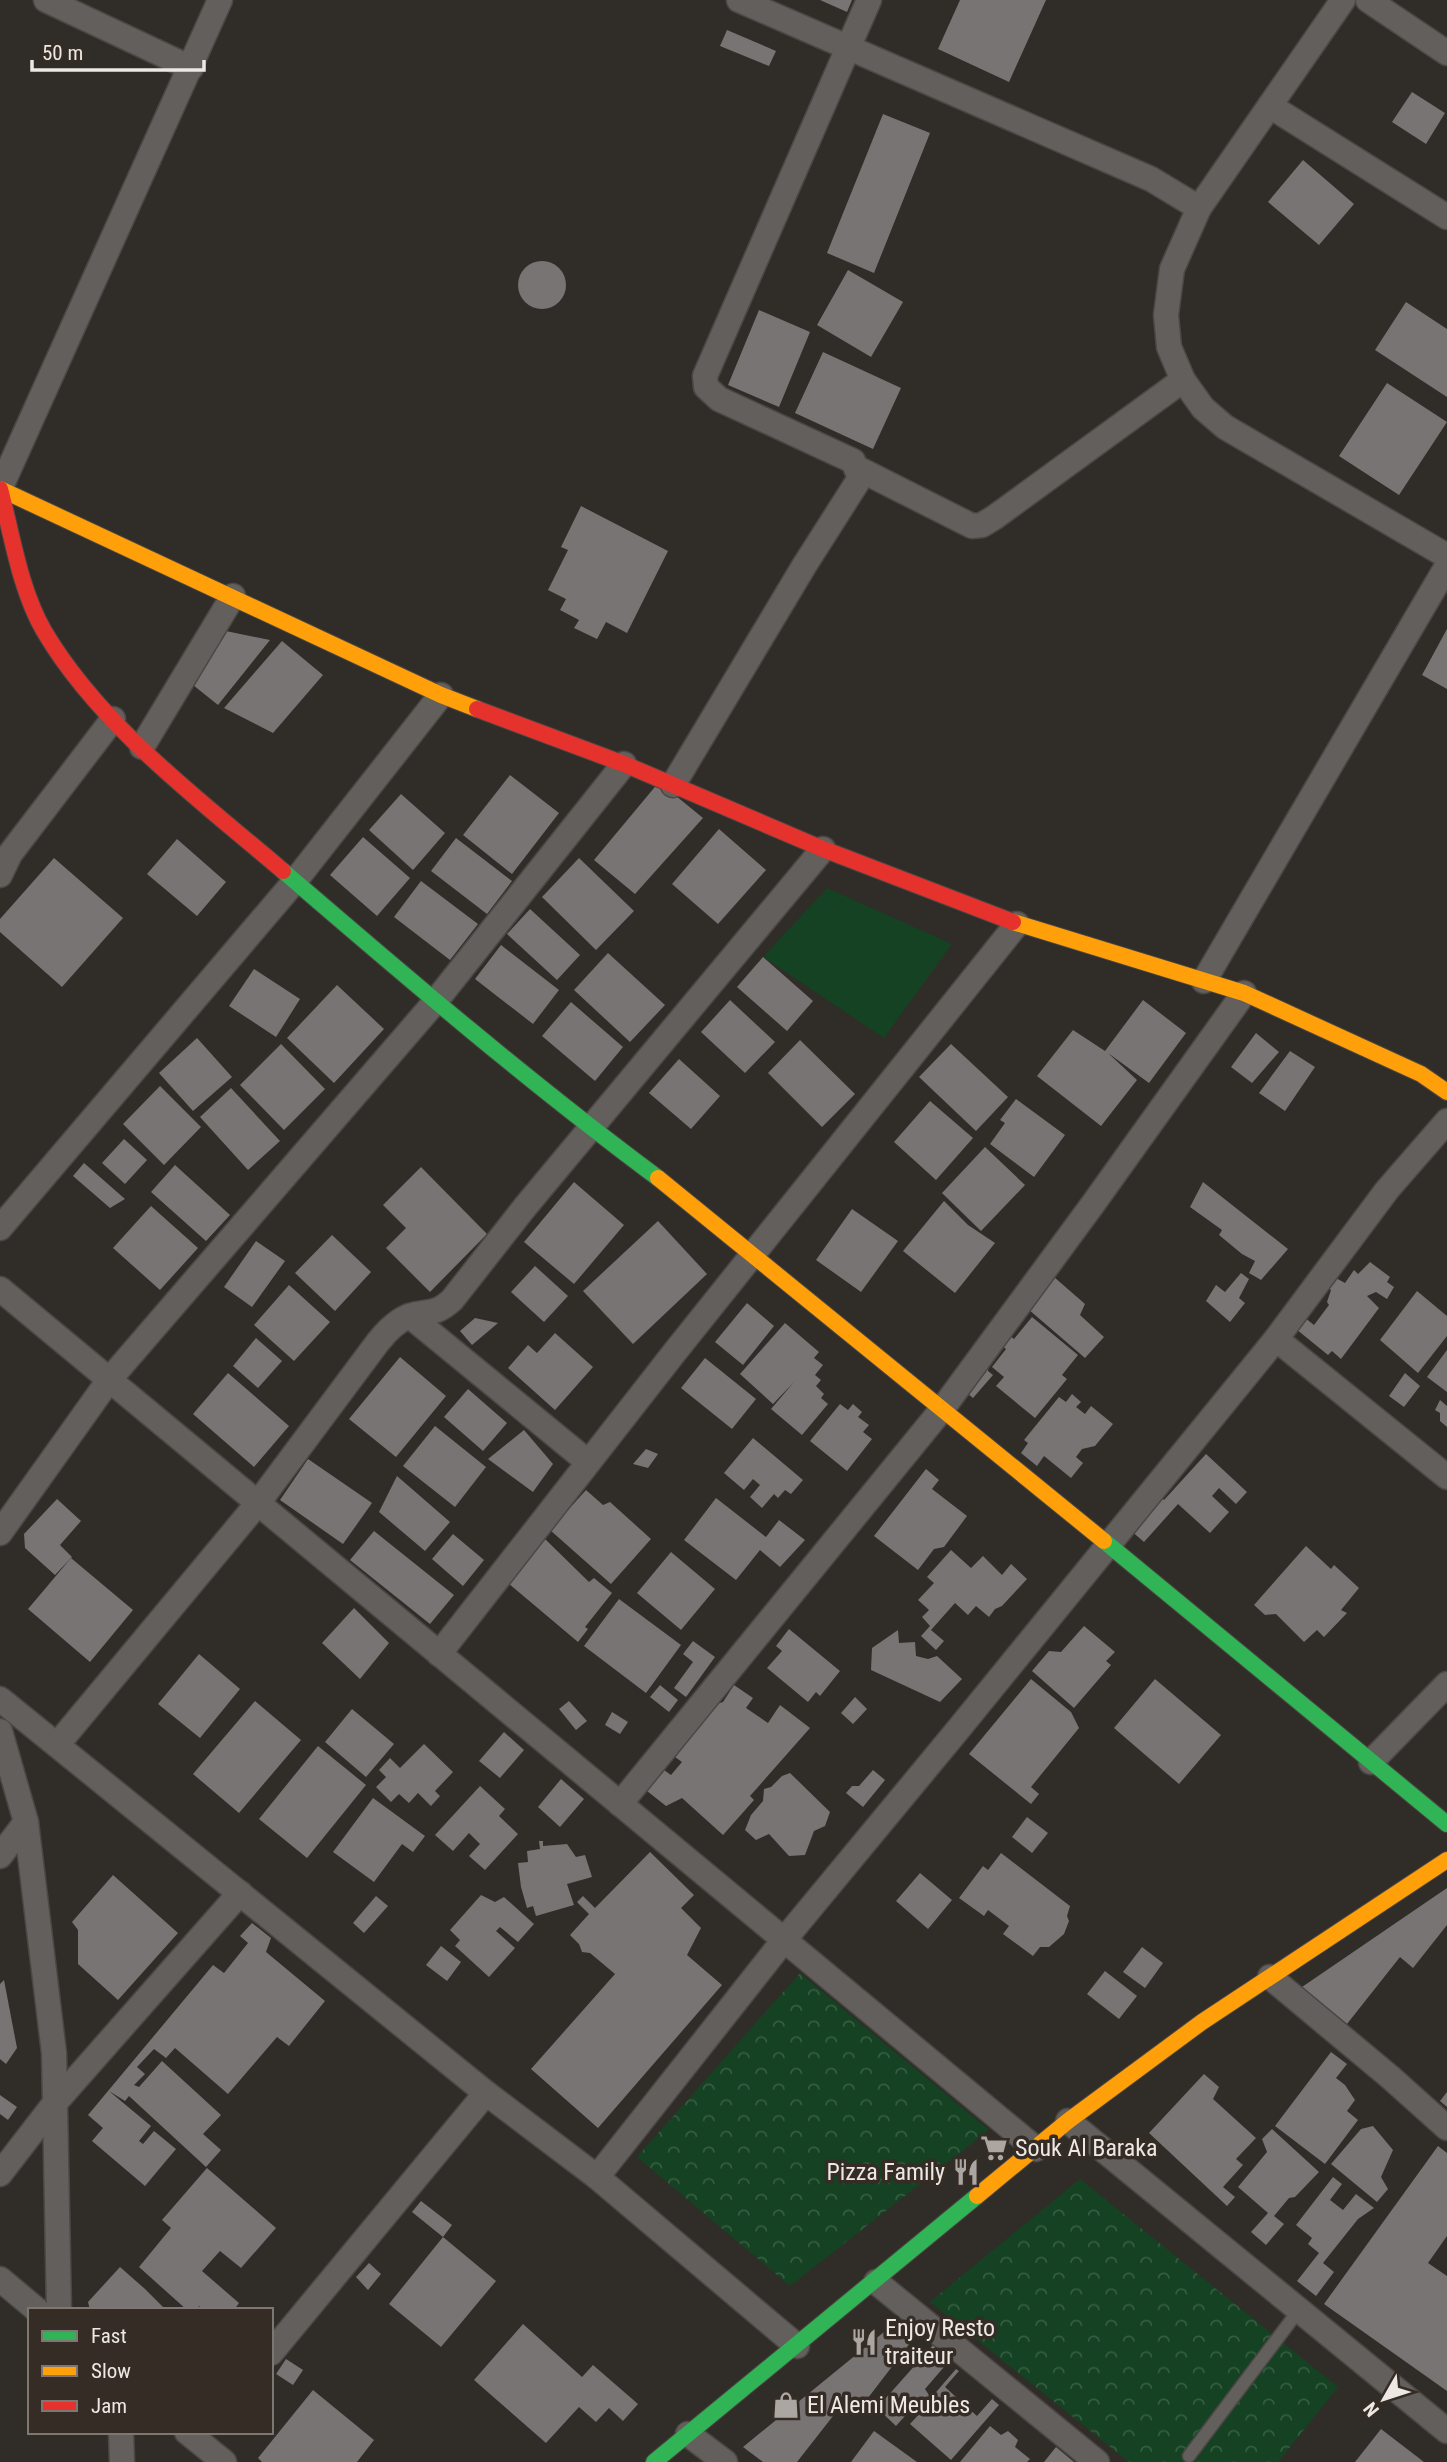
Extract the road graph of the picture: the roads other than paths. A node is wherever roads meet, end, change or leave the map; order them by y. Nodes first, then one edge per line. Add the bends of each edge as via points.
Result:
1 (46, 0) edge
2 (220, 0) edge
3 (739, 0) edge
4 (869, 0) edge
5 (1343, 0) edge
6 (1368, 0) edge
7 (848, 46) junction
8 (1447, 53) edge
9 (191, 68) junction
10 (1270, 106) junction
11 (1199, 208) junction
12 (1447, 217) edge
13 (1183, 380) junction
14 (858, 468) junction
15 (0, 489) edge
16 (1447, 556) edge
17 (1447, 566) edge
18 (233, 596) junction
19 (441, 695) junction
20 (113, 719) junction
21 (142, 747) junction
22 (624, 764) junction
23 (673, 785) junction
24 (823, 849) junction
25 (0, 875) edge
26 (295, 881) junction
27 (1017, 924) junction
28 (1204, 981) junction
29 (1244, 993) junction
30 (435, 1002) junction
31 (1447, 1092) edge
32 (1447, 1121) edge
33 (591, 1128) junction
34 (0, 1228) edge
35 (752, 1254) junction
36 (0, 1289) edge
37 (410, 1316) junction
38 (1276, 1339) junction
39 (109, 1380) junction
40 (943, 1408) junction
41 (588, 1462) junction
42 (1447, 1477) edge
43 (258, 1503) junction
44 (0, 1532) edge
45 (1108, 1544) junction
46 (439, 1654) junction
47 (1447, 1684) edge
48 (0, 1699) edge
49 (0, 1731) edge
50 (57, 1745) junction
51 (1371, 1762) junction
52 (620, 1804) junction
53 (26, 1822) junction
54 (1447, 1824) edge
55 (0, 1856) edge
56 (1447, 1860) edge
57 (240, 1893) junction
58 (784, 1940) junction
59 (1270, 1977) junction
60 (486, 2093) junction
61 (54, 2104) junction
62 (1068, 2121) junction
63 (1447, 2128) edge
64 (1036, 2149) junction
65 (0, 2174) edge
66 (597, 2177) junction
67 (0, 2279) edge
68 (876, 2282) junction
69 (35, 2308) edge
70 (59, 2308) edge
71 (1299, 2310) junction
72 (797, 2347) junction
73 (273, 2351) edge
74 (1447, 2431) edge
75 (121, 2434) edge
76 (688, 2434) junction
77 (197, 2435) edge
78 (1189, 2456) dead end
79 (122, 2462) edge
80 (224, 2462) edge
81 (654, 2462) edge
82 (725, 2462) edge
83 (1097, 2462) edge

1 - 9 street
2 - 9 street
3 - 7 street
4 - 7 street
5 - 10 street
6 - 8 street
7 - 11 street via 1150,179
7 - 14 street via 705,376 706,387 719,400 853,461
9 - 15 street
10 - 11 street
10 - 12 street
11 - 13 street via 1172,269 1166,315 1169,347
13 - 14 street via 982,524 972,526
13 - 16 street via 1203,408 1225,427
14 - 23 street via 860,478
15 - 18 street
15 - 20 street via 22,576 43,629 71,671
17 - 28 street
18 - 19 street
18 - 21 street
19 - 22 street
19 - 26 street
20 - 21 street
20 - 25 street via 10,854
21 - 26 street
22 - 23 street
22 - 30 street
23 - 24 street
24 - 27 street
24 - 33 street
26 - 30 street
26 - 34 street
27 - 28 street
27 - 35 street
28 - 29 street
29 - 31 street via 1410,1068
29 - 40 street
30 - 33 street
30 - 39 street
32 - 38 street via 1387,1190
33 - 35 street
33 - 37 street via 452,1300 440,1311
35 - 40 street
35 - 41 street
36 - 39 street
37 - 41 street
37 - 43 street via 377,1342
38 - 42 street
38 - 45 street
39 - 43 street
39 - 44 street
40 - 45 street
40 - 52 street
41 - 46 street
43 - 46 street
43 - 50 street
45 - 51 street
45 - 58 street
46 - 52 street
47 - 51 street
48 - 50 street
49 - 53 street
50 - 57 street
51 - 54 street
52 - 58 street
53 - 55 street
53 - 61 street via 54,2053
56 - 59 street
57 - 60 street
57 - 61 street
58 - 64 street
58 - 66 street
59 - 62 street
59 - 63 street
60 - 66 street
60 - 73 street
61 - 65 street
61 - 70 street
62 - 64 street
62 - 71 street
64 - 68 street
66 - 72 street
67 - 69 street
68 - 72 street
68 - 83 street
71 - 74 street
71 - 78 lane
72 - 76 street
75 - 79 street
76 - 81 street
76 - 82 street
77 - 80 street

